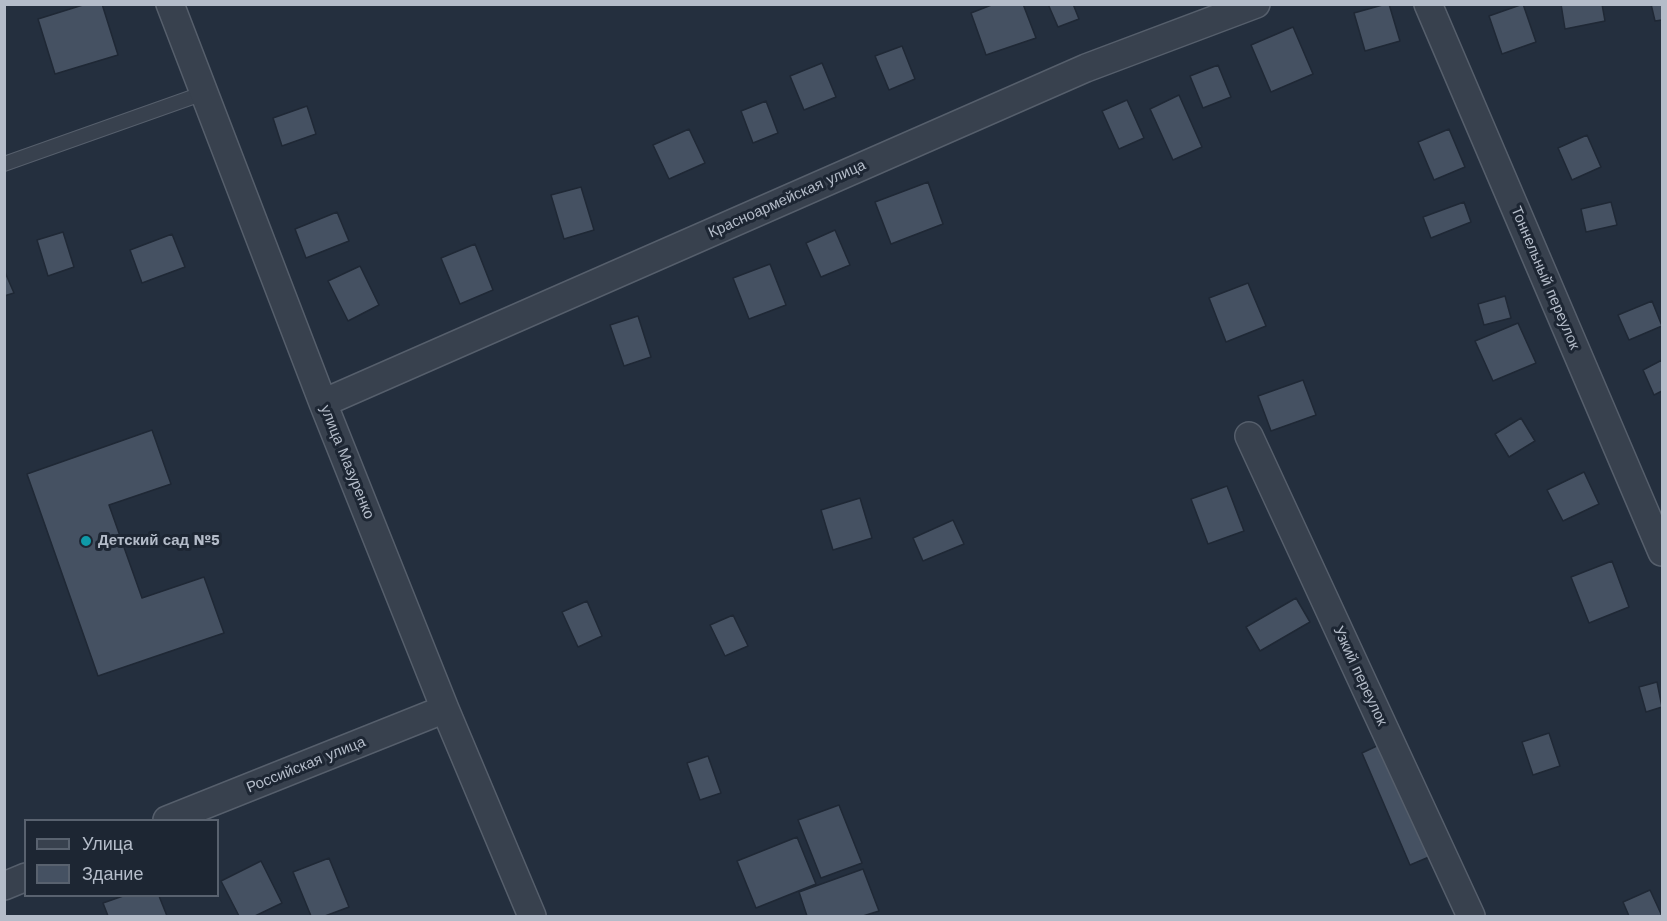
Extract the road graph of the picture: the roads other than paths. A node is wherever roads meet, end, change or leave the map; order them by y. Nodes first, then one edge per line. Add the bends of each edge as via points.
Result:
1 (170, 4) edge
2 (1256, 4) edge
3 (1428, 4) edge
4 (204, 93) junction
5 (4, 164) edge
6 (323, 403) junction
7 (1249, 436) dead end
8 (1662, 552) edge
9 (445, 709) junction
10 (170, 819) edge
11 (24, 878) edge
12 (4, 886) edge
13 (532, 916) edge
14 (1471, 916) edge

1 - 4 street, улица Мазуренко
2 - 6 street, Красноармейская улица via 1086,68
3 - 8 street, Тоннельный переулок
4 - 5 lane
4 - 6 street, улица Мазуренко
6 - 9 street, улица Мазуренко
7 - 14 street, Узкий переулок
9 - 10 street, Российская улица
9 - 13 street, улица Мазуренко
11 - 12 street

